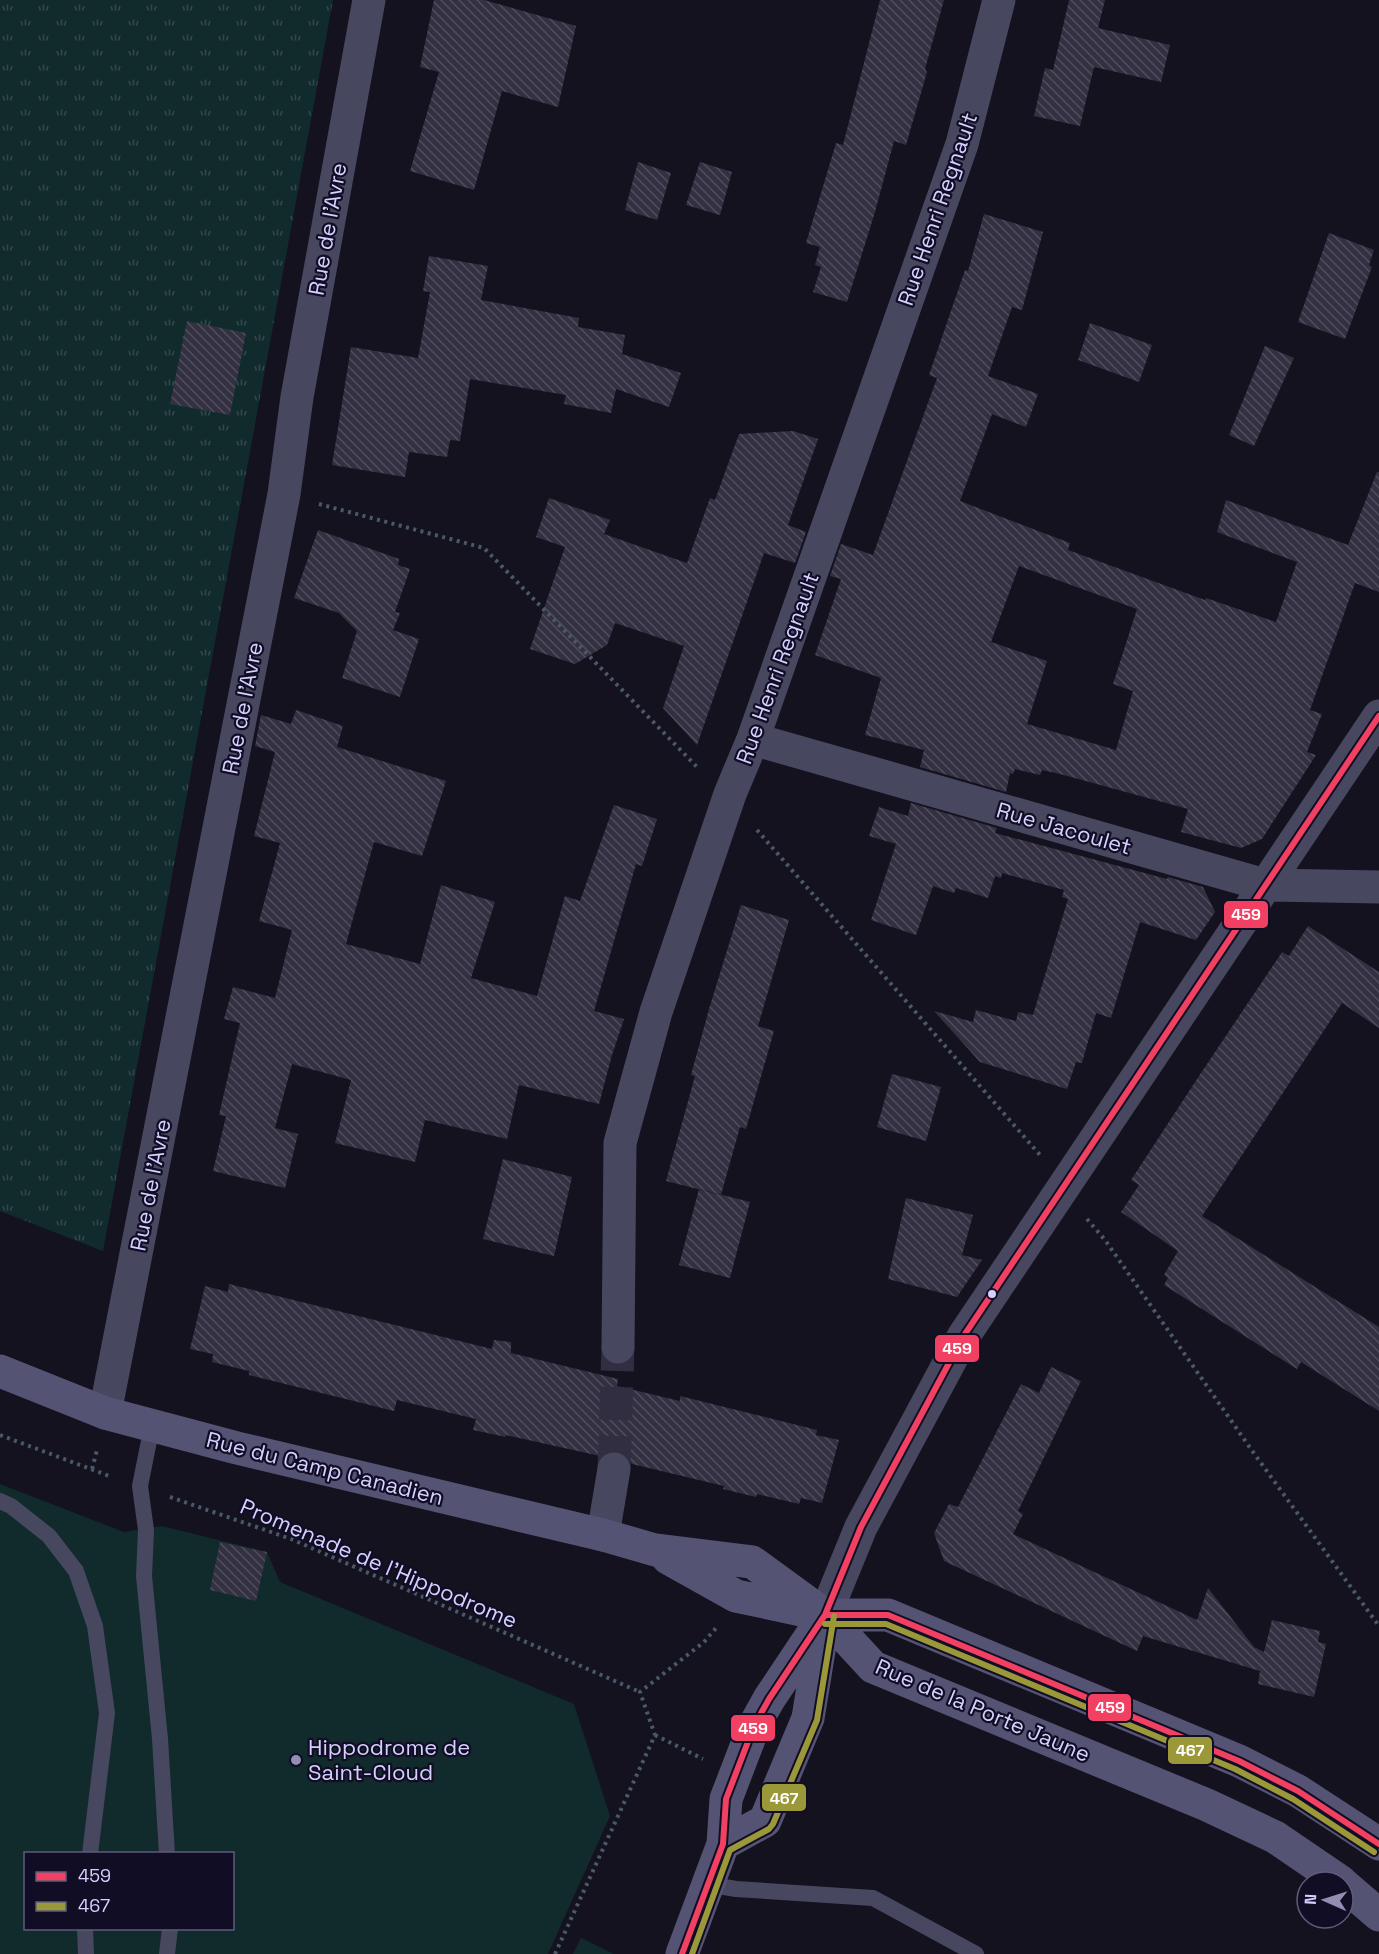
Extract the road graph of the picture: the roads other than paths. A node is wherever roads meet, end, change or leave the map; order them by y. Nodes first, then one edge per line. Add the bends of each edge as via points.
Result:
1 (369, 0) edge
2 (999, 0) edge
3 (1379, 717) edge
4 (753, 740) junction
5 (1265, 885) junction
6 (1379, 886) edge
7 (618, 1347) tunnel mouth
8 (0, 1371) edge
9 (105, 1413) junction
10 (152, 1426) junction
11 (614, 1469) tunnel mouth
12 (0, 1501) edge
13 (603, 1535) junction
14 (825, 1615) junction
15 (723, 1844) junction
16 (1379, 1844) edge
17 (90, 1852) edge
18 (167, 1852) edge
19 (1323, 1870) edge
20 (707, 1884) junction
21 (1355, 1894) edge
22 (1379, 1915) edge
23 (85, 1930) edge
24 (170, 1930) edge
25 (86, 1954) edge
26 (167, 1954) edge
27 (682, 1954) edge
28 (976, 1954) edge

1 - 9 street, Rue de l'Avre via 297,397 284,494
2 - 4 street, Rue Henri Regnault via 962,144
3 - 5 street
4 - 5 street, Rue Jacoulet
4 - 7 street, Rue Henri Regnault via 730,794 656,1012 620,1143
5 - 6 street, Rue Jacoulet
5 - 14 street via 963,1337 861,1527
8 - 9 main road, Rue du Camp Canadien
9 - 10 main road, Rue du Camp Canadien
10 - 13 main road, Rue du Camp Canadien
10 - 18 lane via 140,1486
11 - 13 street
12 - 17 lane via 50,1536 76,1571 95,1626 107,1713
13 - 14 main road, Rue du Camp Canadien via 655,1550 752,1562
14 - 15 main road via 754,1726 726,1799
14 - 15 main road via 808,1718 765,1821
14 - 16 main road via 888,1615 1239,1761 1298,1791
14 - 19 main road, Rue de la Porte Jaune via 873,1667 1207,1805 1275,1837
15 - 20 main road
20 - 27 main road
20 - 28 lane via 873,1898
21 - 22 main road, Rue de la Porte Jaune
23 - 25 lane
24 - 26 lane

